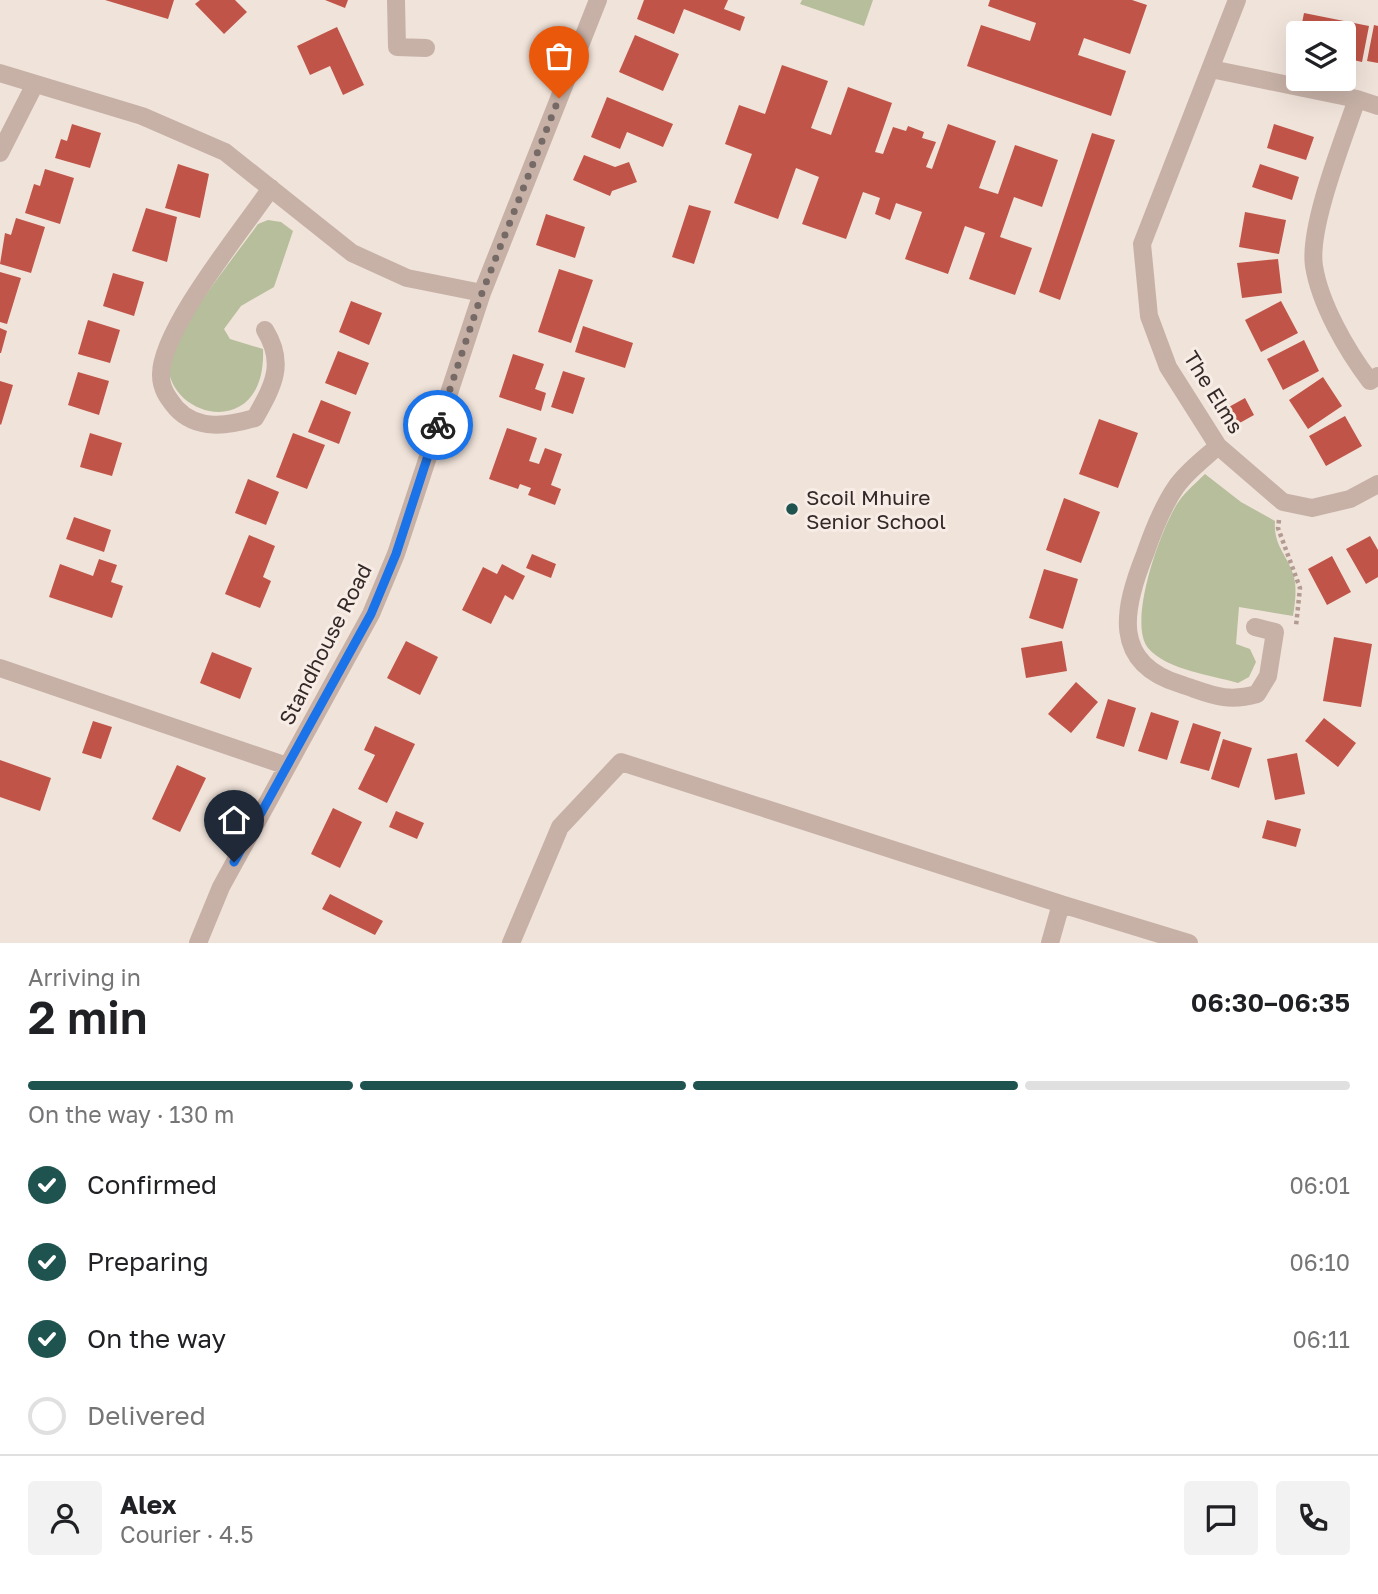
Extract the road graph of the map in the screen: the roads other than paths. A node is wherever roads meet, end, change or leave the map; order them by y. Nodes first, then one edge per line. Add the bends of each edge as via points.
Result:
1 (396, 0) edge
2 (598, 0) edge
3 (1237, 0) edge
4 (426, 48) dead end
5 (1211, 69) junction
6 (0, 74) edge
7 (35, 85) junction
8 (1357, 99) junction
9 (1378, 106) edge
10 (0, 153) edge
11 (271, 188) junction
12 (482, 293) junction
13 (265, 330) dead end
14 (1378, 376) edge
15 (1218, 446) junction
16 (1378, 484) edge
17 (1255, 627) dead end
18 (0, 668) edge
19 (287, 766) junction
20 (1061, 905) junction
21 (198, 943) edge
22 (511, 943) edge
23 (1050, 943) edge
24 (1189, 943) edge

1 - 4 street via 397,47
2 - 12 street, Standhouse Road
3 - 5 street, The Elms
5 - 8 street
5 - 15 street, The Elms via 1142,244 1149,316 1168,367
6 - 7 street
7 - 10 street
7 - 11 street via 142,116 225,152
8 - 9 street
8 - 14 street via 1319,216 1313,265 1344,348 1370,381
11 - 12 street via 352,253 407,278
11 - 13 street via 166,348 161,375 165,395 186,419 209,425 255,418 278,371
12 - 19 street, Standhouse Road via 396,554 371,614
15 - 16 street, The Elms via 1283,502 1312,508 1350,499
15 - 17 street via 1177,485 1157,523 1131,589 1127,630 1134,654 1146,668 1163,679 1235,700 1257,694 1268,676 1275,632
18 - 19 street
19 - 21 street, Standhouse Road via 221,887
20 - 22 street via 621,762 560,827
20 - 23 street
20 - 24 street

